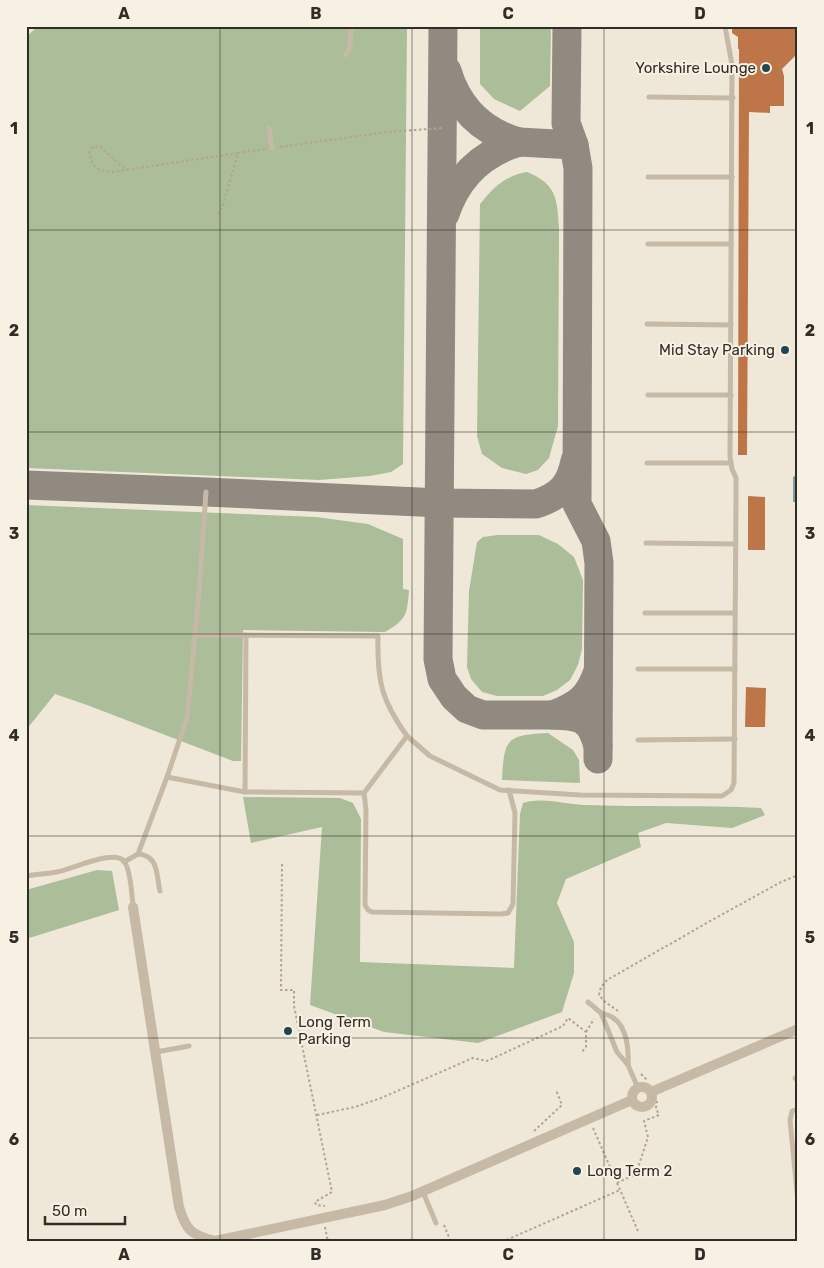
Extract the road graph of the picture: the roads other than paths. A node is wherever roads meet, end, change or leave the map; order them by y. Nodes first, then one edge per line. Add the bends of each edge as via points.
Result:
1 (351, 26) edge
2 (725, 26) edge
3 (346, 55) dead end
4 (648, 98) dead end
5 (733, 98) junction
6 (270, 128) dead end
7 (272, 148) road end
8 (648, 177) dead end
9 (732, 177) junction
10 (648, 244) dead end
11 (731, 244) junction
12 (647, 324) dead end
13 (731, 325) junction
14 (648, 394) dead end
15 (731, 395) junction
16 (647, 463) dead end
17 (731, 464) junction
18 (206, 492) dead end
19 (646, 544) dead end
20 (736, 544) junction
21 (645, 613) dead end
22 (735, 613) junction
23 (195, 635) junction
24 (246, 635) junction
25 (638, 669) dead end
26 (735, 669) junction
27 (407, 736) junction
28 (735, 739) junction
29 (638, 740) dead end
30 (167, 777) junction
31 (509, 790) junction
32 (245, 792) junction
33 (364, 793) junction
34 (138, 854) junction
35 (124, 862) junction
36 (26, 876) edge
37 (160, 891) dead end
38 (133, 907) joint
39 (588, 1002) dead end
40 (601, 1013) junction
41 (798, 1029) edge
42 (189, 1046) dead end
43 (156, 1052) junction
44 (628, 1065) junction
45 (638, 1088) junction
46 (654, 1096) junction
47 (632, 1100) junction
48 (798, 1109) edge
49 (423, 1192) junction
50 (798, 1202) edge
51 (439, 1222) road end

1 - 3 lane
2 - 5 lane via 732,65
4 - 5 lane
5 - 9 lane
6 - 7 lane
8 - 9 lane
9 - 11 lane
10 - 11 lane
11 - 13 lane
12 - 13 lane
13 - 15 lane
14 - 15 lane
15 - 17 lane
16 - 17 lane
17 - 20 lane via 736,478
18 - 23 lane
19 - 20 lane
20 - 22 lane
21 - 22 lane
22 - 26 lane
23 - 24 lane
23 - 30 lane via 187,718
24 - 27 lane via 378,636 384,698
24 - 32 lane
25 - 26 lane
26 - 28 lane
27 - 31 lane via 430,756 500,790
27 - 33 lane
28 - 29 lane
28 - 31 lane via 734,783 731,790 722,796 580,795
30 - 32 lane
30 - 34 lane
31 - 33 lane via 515,813 513,904 508,913 501,914 368,910 365,905
32 - 33 lane
34 - 35 lane
34 - 37 lane via 154,861
35 - 36 lane via 118,857 108,857 58,872
35 - 38 lane
38 - 43 street
39 - 40 lane
40 - 44 lane via 617,1052
40 - 44 lane via 612,1017 623,1030 629,1050
41 - 46 street
42 - 43 lane
43 - 49 street via 179,1207 185,1226 200,1237 214,1241 385,1205
44 - 45 lane
45 - 46 street via 645,1088
45 - 47 street
46 - 47 street via 646,1107 638,1107
47 - 49 street
48 - 50 lane via 792,1111 790,1120
49 - 51 lane

